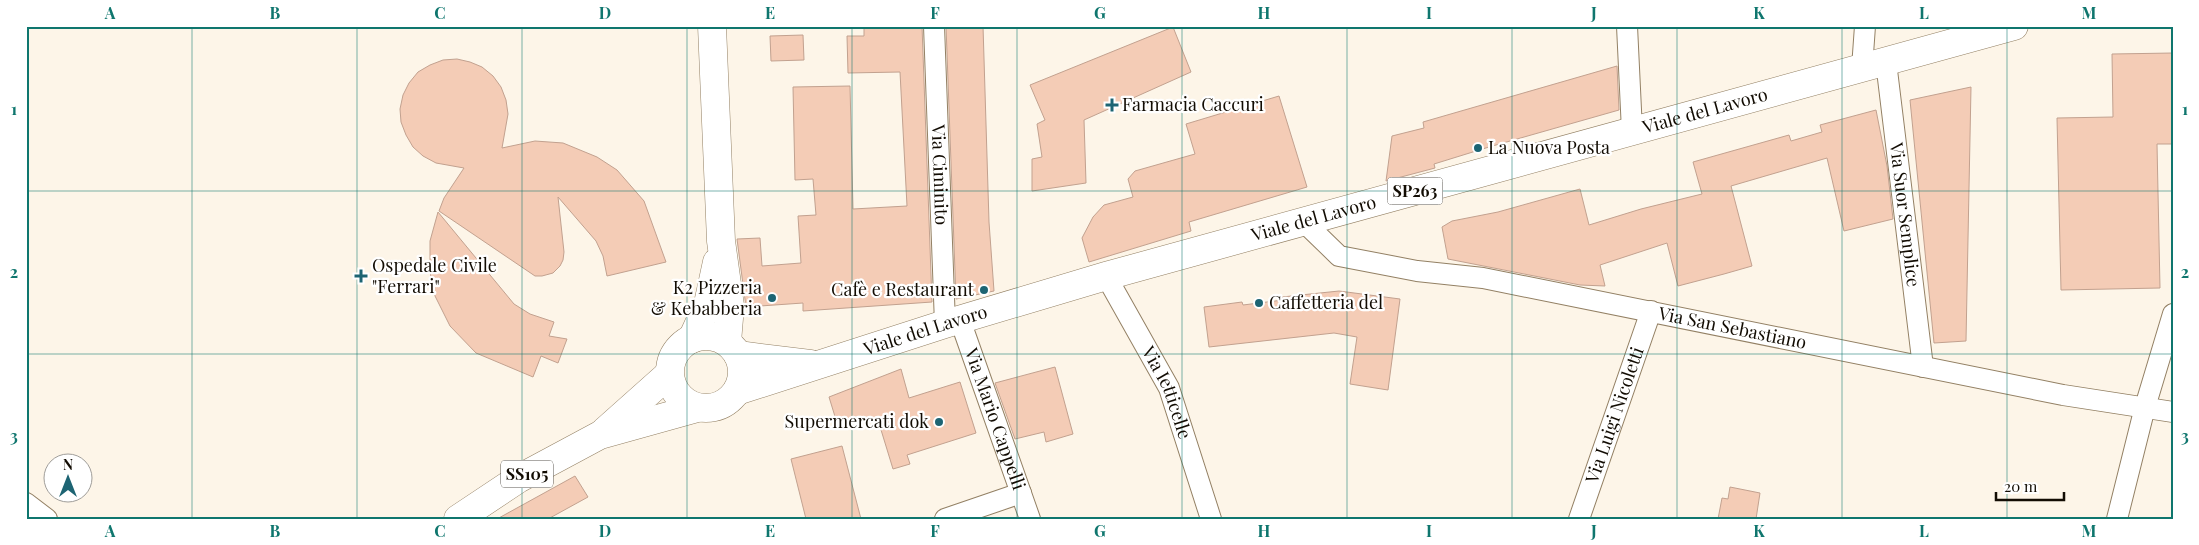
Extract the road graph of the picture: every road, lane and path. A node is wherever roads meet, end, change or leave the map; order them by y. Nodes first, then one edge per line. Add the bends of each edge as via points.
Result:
1 (712, 26) edge
2 (934, 26) edge
3 (1628, 26) edge
4 (1865, 26) edge
5 (2014, 26) edge
6 (1874, 65) junction
7 (1632, 131) junction
8 (1304, 222) junction
9 (721, 241) junction
10 (1106, 276) junction
11 (1651, 311) junction
12 (2173, 314) edge
13 (953, 322) junction
14 (692, 339) junction
15 (732, 348) junction
16 (819, 366) junction
17 (1923, 367) junction
18 (669, 374) junction
19 (738, 391) junction
20 (2146, 407) junction
21 (697, 408) junction
22 (2173, 412) edge
23 (600, 435) junction
24 (1021, 493) junction
25 (26, 503) edge
26 (472, 515) edge
27 (47, 519) edge
28 (945, 519) edge
29 (1030, 519) edge
30 (1211, 519) edge
31 (1580, 519) edge
32 (2117, 519) edge

1 - 9 main road
2 - 13 street, Via Ciminito
3 - 7 street
4 - 6 street, Via Suor Semplice
5 - 6 main road, Viale del Lavoro / SP263
6 - 7 main road, Viale del Lavoro / SP263
6 - 17 street, Via Suor Semplice
7 - 8 main road, Viale del Lavoro / SP263
8 - 10 main road, Viale del Lavoro / SP263
8 - 11 street, Via San Sebastiano via 1339,256 1483,278
9 - 14 main road via 708,304
9 - 15 main road
10 - 13 main road, Viale del Lavoro / SP263
10 - 30 street, Via Ietticelle via 1169,388
11 - 17 street, Via San Sebastiano
11 - 31 street, Via Luigi Nicoletti
12 - 20 street
13 - 16 main road, Viale del Lavoro / SP263
13 - 24 street, Via Mario Cappelli
14 - 15 main road via 716,337
14 - 18 main road via 675,353
15 - 16 main road, Viale del Lavoro
15 - 19 main road via 742,367
16 - 19 main road, Viale del Lavoro
17 - 20 street, Via San Sebastiano via 2064,395
18 - 21 main road via 678,396
18 - 23 main road, SS105
19 - 21 main road via 720,406
20 - 22 street, Via San Sebastiano
20 - 32 street
21 - 23 main road, SS105
23 - 26 main road, SS105 via 518,479
24 - 28 street
24 - 29 street, Via Mario Cappelli
25 - 27 street

